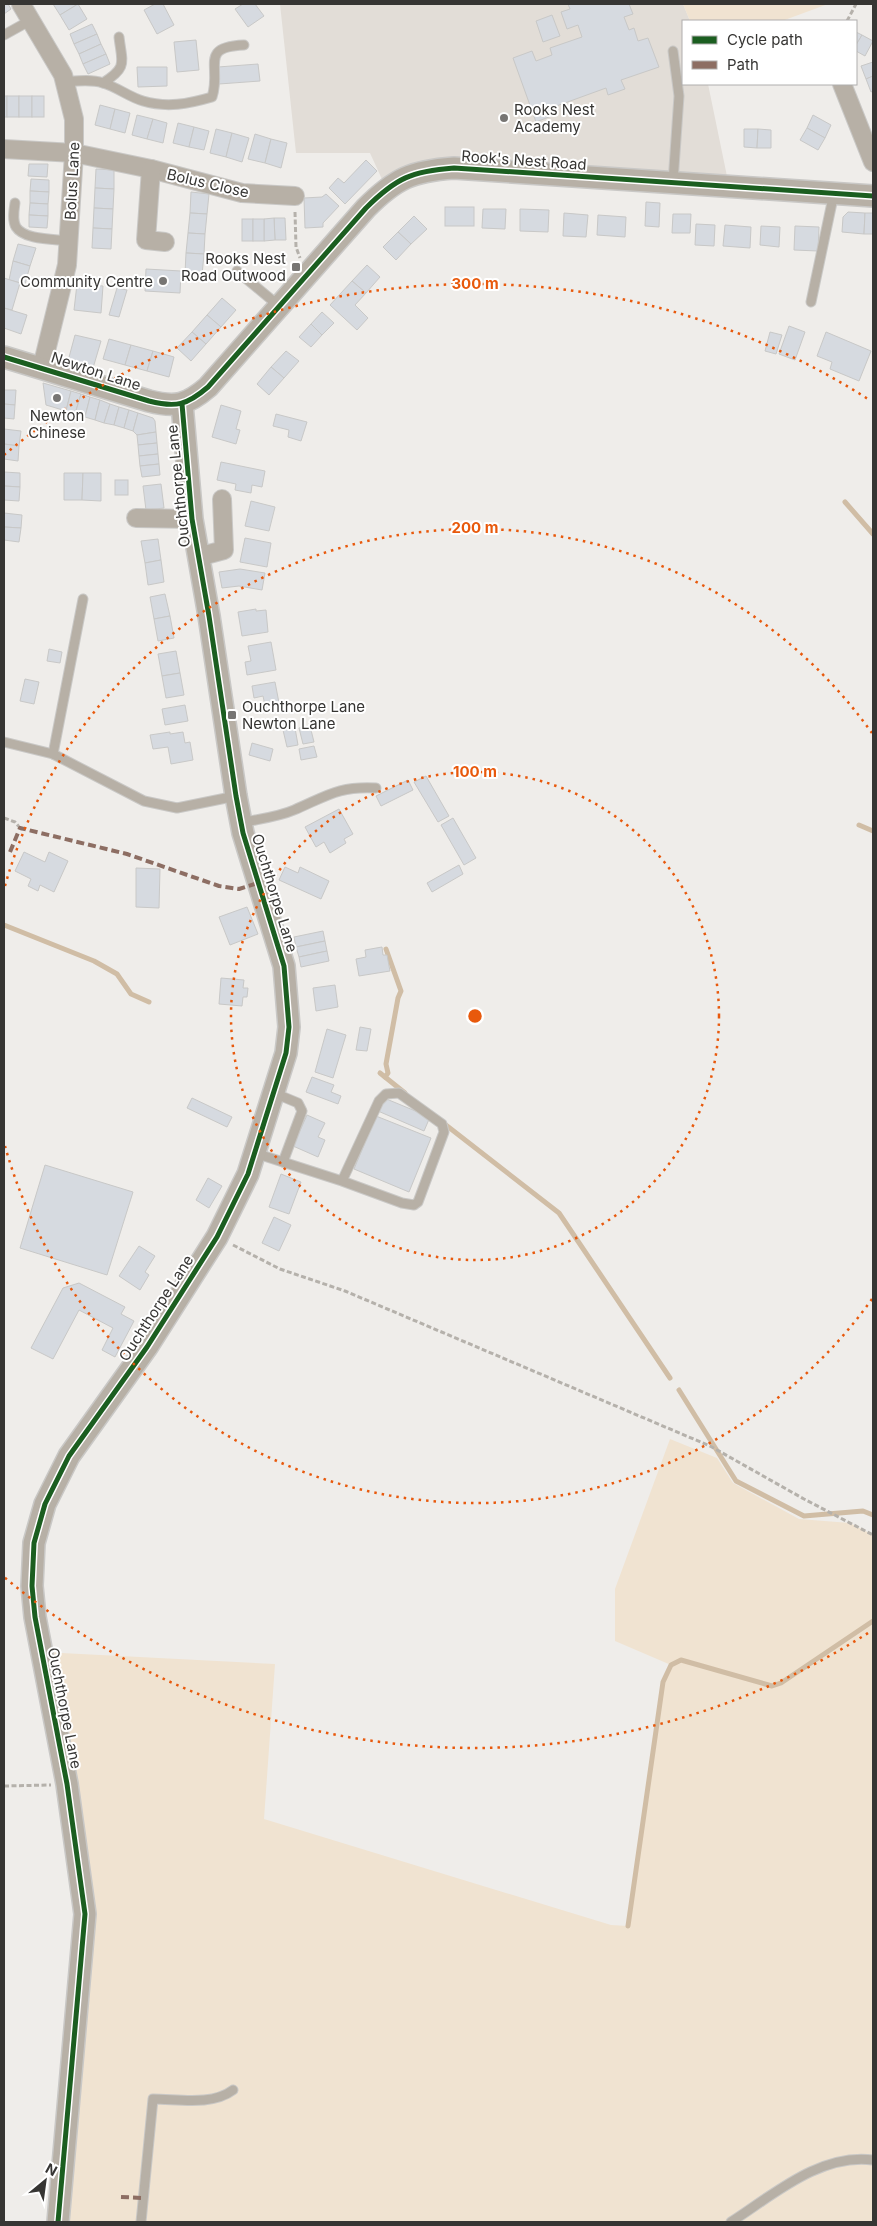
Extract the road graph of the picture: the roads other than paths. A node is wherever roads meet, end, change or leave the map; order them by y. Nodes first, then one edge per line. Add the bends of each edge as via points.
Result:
1 (26, 8) edge
2 (4, 35) edge
3 (119, 36) dead end
4 (244, 45) dead end
5 (673, 52) dead end
6 (65, 82) junction
7 (103, 83) junction
8 (842, 85) edge
9 (4, 149) edge
10 (74, 153) junction
11 (873, 162) edge
12 (151, 170) junction
13 (673, 183) junction
14 (834, 193) junction
15 (873, 196) edge
16 (15, 203) dead end
17 (295, 203) road end
18 (69, 241) junction
19 (165, 242) dead end
20 (237, 270) dead end
21 (811, 302) dead end
22 (279, 306) junction
23 (4, 357) edge
24 (42, 367) junction
25 (182, 404) junction
26 (222, 499) dead end
27 (136, 518) dead end
28 (192, 519) junction
29 (198, 557) junction
30 (83, 599) dead end
31 (4, 742) edge
32 (53, 754) junction
33 (376, 788) dead end
34 (236, 796) junction
35 (241, 823) junction
36 (274, 1093) junction
37 (255, 1153) junction
38 (283, 1162) junction
39 (342, 1181) junction
40 (233, 2090) dead end
41 (873, 2160) edge
42 (58, 2222) edge
43 (141, 2222) edge
44 (731, 2222) edge

1 - 2 lane
1 - 6 street, Bolus Lane
3 - 7 lane via 122,62 118,74
4 - 7 lane via 219,49 215,55 212,97 202,100 156,104
5 - 13 lane via 679,96
6 - 7 lane
6 - 10 street, Bolus Lane via 74,119
8 - 11 street
9 - 10 street, Bolus Close
10 - 12 street, Bolus Close
10 - 18 street, Bolus Lane
12 - 17 street, Bolus Close
12 - 19 street, Bolus Close via 146,240
13 - 14 street, Rook's Nest Road
13 - 22 street, Rook's Nest Road via 454,168 433,170 399,180 386,188
14 - 15 street, Rook's Nest Road
14 - 21 lane
16 - 18 lane via 13,219 23,233
18 - 24 street, Bolus Lane via 67,264
20 - 22 lane
22 - 25 street, Rook's Nest Road via 208,387
23 - 24 street, Newton Lane
24 - 25 street, Newton Lane via 164,405
25 - 28 street, Ouchthorpe Lane
26 - 29 street via 224,550
27 - 28 street
28 - 29 street, Ouchthorpe Lane
29 - 34 street, Ouchthorpe Lane
30 - 32 lane
31 - 32 lane
32 - 34 lane via 144,801 176,808
33 - 35 lane via 336,790 293,811
34 - 35 street, Ouchthorpe Lane
35 - 36 street, Ouchthorpe Lane via 284,966 289,1010 286,1053
36 - 37 street, Ouchthorpe Lane
36 - 38 lane via 301,1107 301,1117
37 - 38 lane
37 - 42 street, Ouchthorpe Lane via 217,1237 146,1347 69,1456 45,1504 34,1543 35,1617 67,1784 85,1914
38 - 39 lane
39 - 39 lane via 414,1205 444,1132 442,1124 399,1093 386,1094 379,1101
40 - 43 lane via 214,2099 153,2099
41 - 44 lane via 833,2163 811,2172

